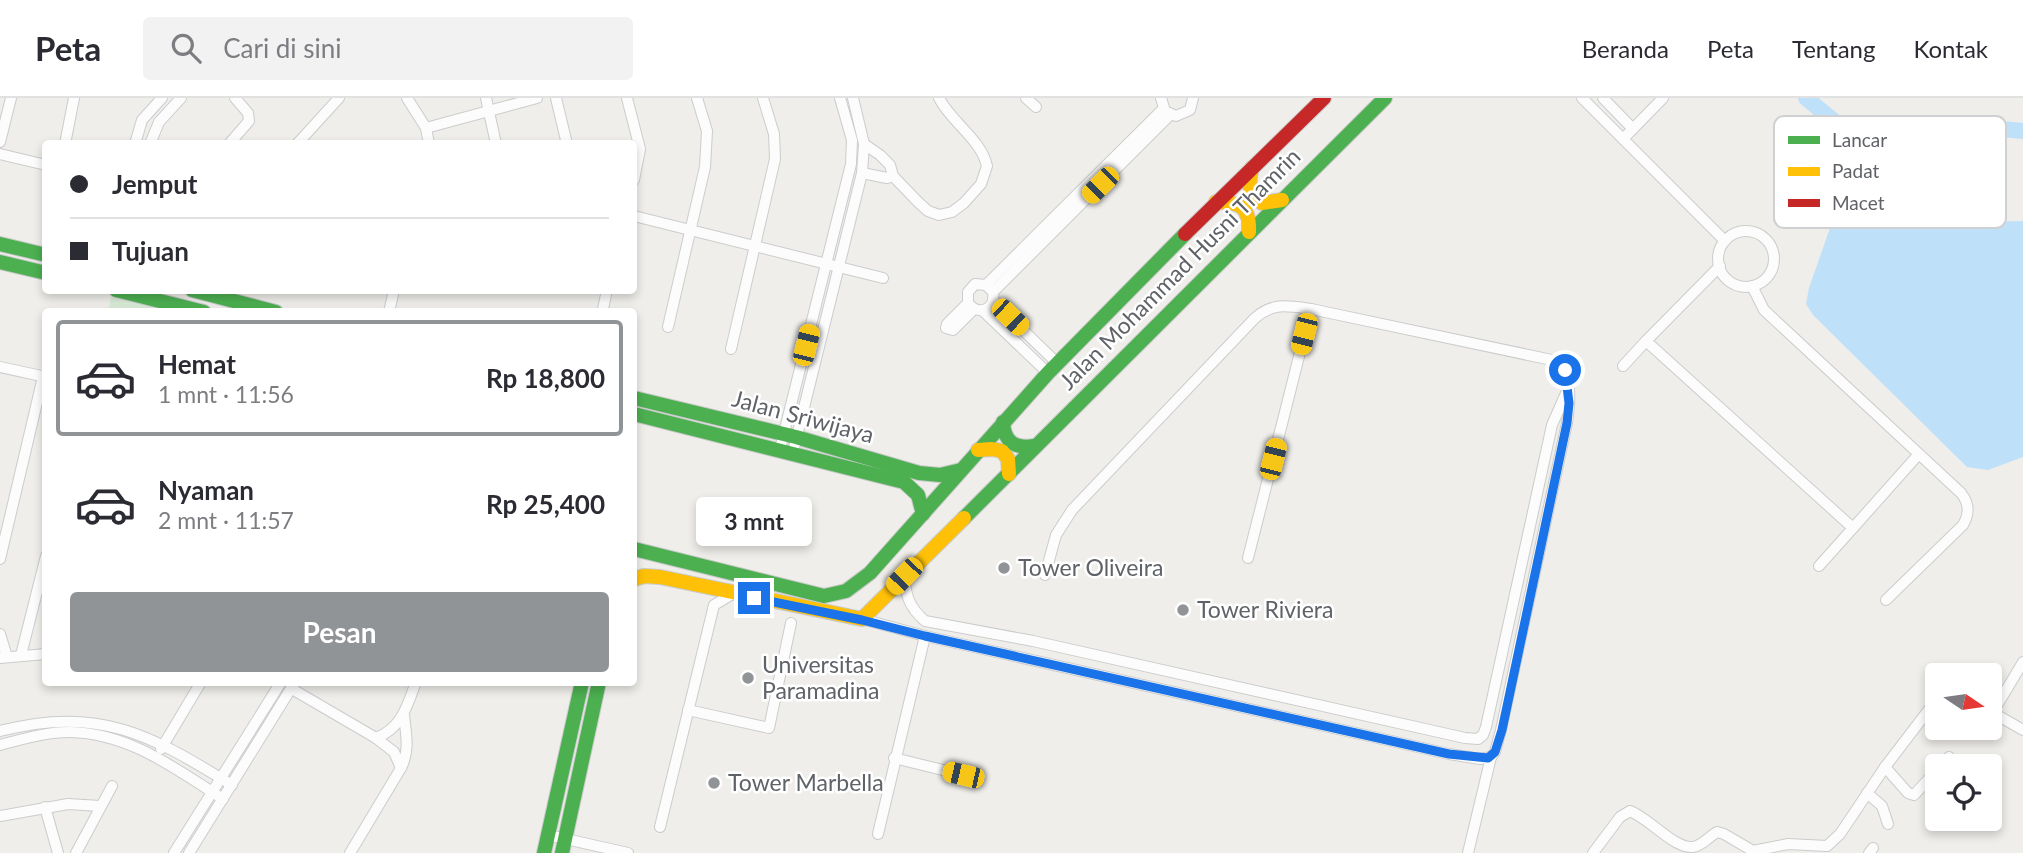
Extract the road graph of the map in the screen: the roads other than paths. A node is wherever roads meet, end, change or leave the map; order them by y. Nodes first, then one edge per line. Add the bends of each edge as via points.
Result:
1 (11, 98) edge
2 (74, 98) edge
3 (162, 98) edge
4 (181, 98) edge
5 (234, 98) edge
6 (339, 98) edge
7 (407, 98) edge
8 (486, 98) edge
9 (537, 98) edge
10 (556, 98) edge
11 (627, 98) edge
12 (697, 98) edge
13 (764, 98) edge
14 (840, 98) edge
15 (853, 98) edge
16 (939, 98) edge
17 (1026, 98) edge
18 (1194, 98) edge
19 (1324, 98) edge
20 (1385, 98) edge
21 (1582, 98) edge
22 (1603, 98) edge
23 (1663, 98) edge
24 (1036, 107) dead end
25 (1165, 107) edge
26 (491, 111) junction
27 (426, 128) junction
28 (1633, 129) junction
29 (1623, 139) junction
30 (66, 140) edge
31 (136, 140) edge
32 (152, 140) edge
33 (232, 140) edge
34 (301, 140) edge
35 (428, 140) edge
36 (495, 140) edge
37 (566, 140) edge
38 (0, 142) edge
39 (864, 144) junction
40 (0, 155) edge
41 (42, 164) edge
42 (637, 164) edge
43 (1252, 168) junction
44 (862, 173) junction
45 (893, 176) junction
46 (1284, 199) junction
47 (1216, 202) junction
48 (637, 217) edge
49 (692, 231) junction
50 (1249, 232) junction
51 (1725, 241) junction
52 (0, 244) edge
53 (755, 246) junction
54 (42, 254) edge
55 (0, 262) edge
56 (825, 264) junction
57 (838, 267) junction
58 (1720, 267) junction
59 (42, 272) edge
60 (883, 278) dead end
61 (1752, 286) junction
62 (991, 292) junction
63 (132, 294) edge
64 (207, 294) edge
65 (188, 308) edge
66 (261, 308) edge
67 (975, 308) junction
68 (1311, 309) junction
69 (668, 327) dead end
70 (1646, 341) junction
71 (731, 349) dead end
72 (1623, 366) dead end
73 (1052, 368) junction
74 (1, 369) edge
75 (42, 377) edge
76 (42, 385) edge
77 (1568, 388) junction
78 (637, 399) edge
79 (637, 415) edge
80 (1003, 422) junction
81 (791, 431) junction
82 (1034, 446) junction
83 (787, 450) junction
84 (978, 450) junction
85 (1918, 455) junction
86 (961, 470) junction
87 (1009, 474) junction
88 (923, 514) junction
89 (1853, 528) junction
90 (637, 550) edge
91 (1248, 558) dead end
92 (0, 559) edge
93 (1819, 566) dead end
94 (42, 572) edge
95 (1045, 575) dead end
96 (904, 576) junction
97 (637, 578) edge
98 (734, 593) junction
99 (1886, 600) dead end
100 (862, 620) junction
101 (791, 623) dead end
102 (0, 634) edge
103 (925, 636) junction
104 (21, 654) junction
105 (42, 654) edge
106 (4, 657) edge
107 (2023, 662) edge
108 (1211, 681) junction
109 (199, 686) edge
110 (278, 686) edge
111 (294, 686) edge
112 (415, 686) edge
113 (581, 686) edge
114 (597, 686) edge
115 (2002, 695) edge
116 (1206, 699) junction
117 (688, 710) junction
118 (404, 715) junction
119 (1925, 715) edge
120 (2002, 717) edge
121 (94, 723) junction
122 (2023, 730) edge
123 (0, 731) edge
124 (92, 735) junction
125 (376, 738) junction
126 (0, 745) edge
127 (163, 745) junction
128 (157, 757) junction
129 (1491, 757) junction
130 (894, 758) junction
131 (1885, 767) junction
132 (401, 768) junction
133 (963, 775) dead end
134 (220, 778) junction
135 (1925, 783) edge
136 (232, 785) junction
137 (112, 786) dead end
138 (212, 792) junction
139 (1867, 793) junction
140 (223, 799) junction
141 (100, 806) junction
142 (46, 807) junction
143 (0, 816) edge
144 (1888, 824) dead end
145 (660, 827) dead end
146 (877, 834) dead end
147 (548, 835) junction
148 (563, 846) edge
149 (1823, 850) edge
150 (58, 853) edge
151 (76, 853) edge
152 (174, 853) edge
153 (189, 853) edge
154 (350, 853) edge
155 (544, 853) edge
156 (628, 853) edge
157 (1468, 853) edge
158 (1593, 853) edge

1 - 38 street
2 - 30 street
3 - 31 street via 142,120
4 - 32 street via 159,122
5 - 33 street via 248,113 249,121
6 - 34 street
7 - 27 street
8 - 26 street
9 - 26 street
10 - 37 street
11 - 42 street via 640,149
12 - 49 street via 707,131 707,150
13 - 53 street via 775,134 775,159
14 - 56 street via 853,150
15 - 39 street
16 - 45 street via 986,159 981,184 952,212 939,215 928,211
17 - 24 street
18 - 25 street via 1188,112 1179,116
19 - 43 street, Jalan Mohammad Husni Thamrin
20 - 46 street, Jalan Mohammad Husni Thamrin
21 - 29 street
22 - 28 street
23 - 28 street
25 - 62 street
26 - 27 street
26 - 36 street
27 - 35 street
28 - 29 street
29 - 51 street
39 - 44 street
39 - 45 street via 890,165
40 - 41 street
43 - 46 street via 1248,182 1254,199 1262,204
43 - 47 street, Jalan Mohammad Husni Thamrin
44 - 45 street
44 - 57 street
46 - 50 street, Jalan Mohammad Husni Thamrin
47 - 50 street via 1242,206 1250,221
47 - 73 street, Jalan Mohammad Husni Thamrin
48 - 49 street
49 - 53 street
49 - 69 street
50 - 82 street, Jalan Mohammad Husni Thamrin
51 - 58 street via 1719,253
51 - 61 street via 1751,231 1772,248 1768,276
52 - 54 street
53 - 56 street
53 - 71 street
55 - 59 street
56 - 57 street
56 - 81 street
57 - 60 street
57 - 81 street
58 - 61 street via 1736,284
58 - 70 street
61 - 85 street via 1764,310
62 - 67 street via 990,307
62 - 67 street via 978,284 972,286 967,294
62 - 73 street
63 - 65 street
64 - 66 street
67 - 73 street
68 - 77 street via 1552,360 1565,370
68 - 91 street
68 - 95 street via 1279,306 1255,318 1072,510 1056,535
70 - 72 street
70 - 89 street
73 - 80 street, Jalan Mohammad Husni Thamrin
74 - 75 street
76 - 92 street
77 - 108 street via 1552,425 1481,737 1465,738
77 - 129 street via 1567,423 1502,730
78 - 81 street, Jalan Sriwijaya
79 - 83 street, Jalan Sriwijaya
80 - 82 street via 1003,435 1012,445
80 - 84 street, Jalan Mohammad Husni Thamrin
81 - 83 street
81 - 86 street, Jalan Sriwijaya via 919,473
82 - 87 street, Jalan Mohammad Husni Thamrin
83 - 88 street, Jalan Sriwijaya via 904,482 918,495
84 - 86 street, Jalan Mohammad Husni Thamrin
84 - 87 street via 994,447 1005,452
85 - 89 street
85 - 99 street via 1965,498 1966,519
86 - 88 street, Jalan Mohammad Husni Thamrin
87 - 96 street, Jalan Mohammad Husni Thamrin
88 - 90 street, Jalan Mohammad Husni Thamrin via 870,573 846,592 824,596
89 - 93 street
94 - 104 street
96 - 100 street, Jalan Mohammad Husni Thamrin
96 - 108 street via 906,597 925,621
97 - 98 street via 660,578
98 - 100 street
98 - 117 street via 713,605
100 - 103 street
101 - 117 street via 769,728
102 - 106 street
103 - 116 street
103 - 130 street
104 - 105 street
104 - 106 street
107 - 115 street
108 - 116 street
109 - 127 street
110 - 134 street
111 - 125 street
111 - 136 street
112 - 118 street
113 - 147 street
114 - 148 street
116 - 129 street via 1449,754
117 - 145 street
118 - 125 street via 390,732
118 - 132 street via 407,746
119 - 131 street
120 - 122 street
121 - 123 street via 51,721
121 - 124 street
121 - 127 street via 128,730
124 - 126 street via 54,733
124 - 128 street via 118,740
125 - 132 street via 394,752
127 - 128 street
127 - 134 street
128 - 138 street
129 - 157 street
130 - 133 street
130 - 146 street
131 - 135 street via 1913,795
131 - 139 street
132 - 154 street
134 - 136 street
134 - 138 street
136 - 140 street
137 - 141 street
138 - 140 street
138 - 152 street
139 - 144 street via 1882,806
139 - 149 street
140 - 153 street
141 - 142 street
141 - 151 street
142 - 143 street
142 - 150 street
147 - 148 street
147 - 155 street
148 - 156 street
149 - 158 street via 1788,844 1753,851 1717,832 1690,847 1630,811 1620,817

